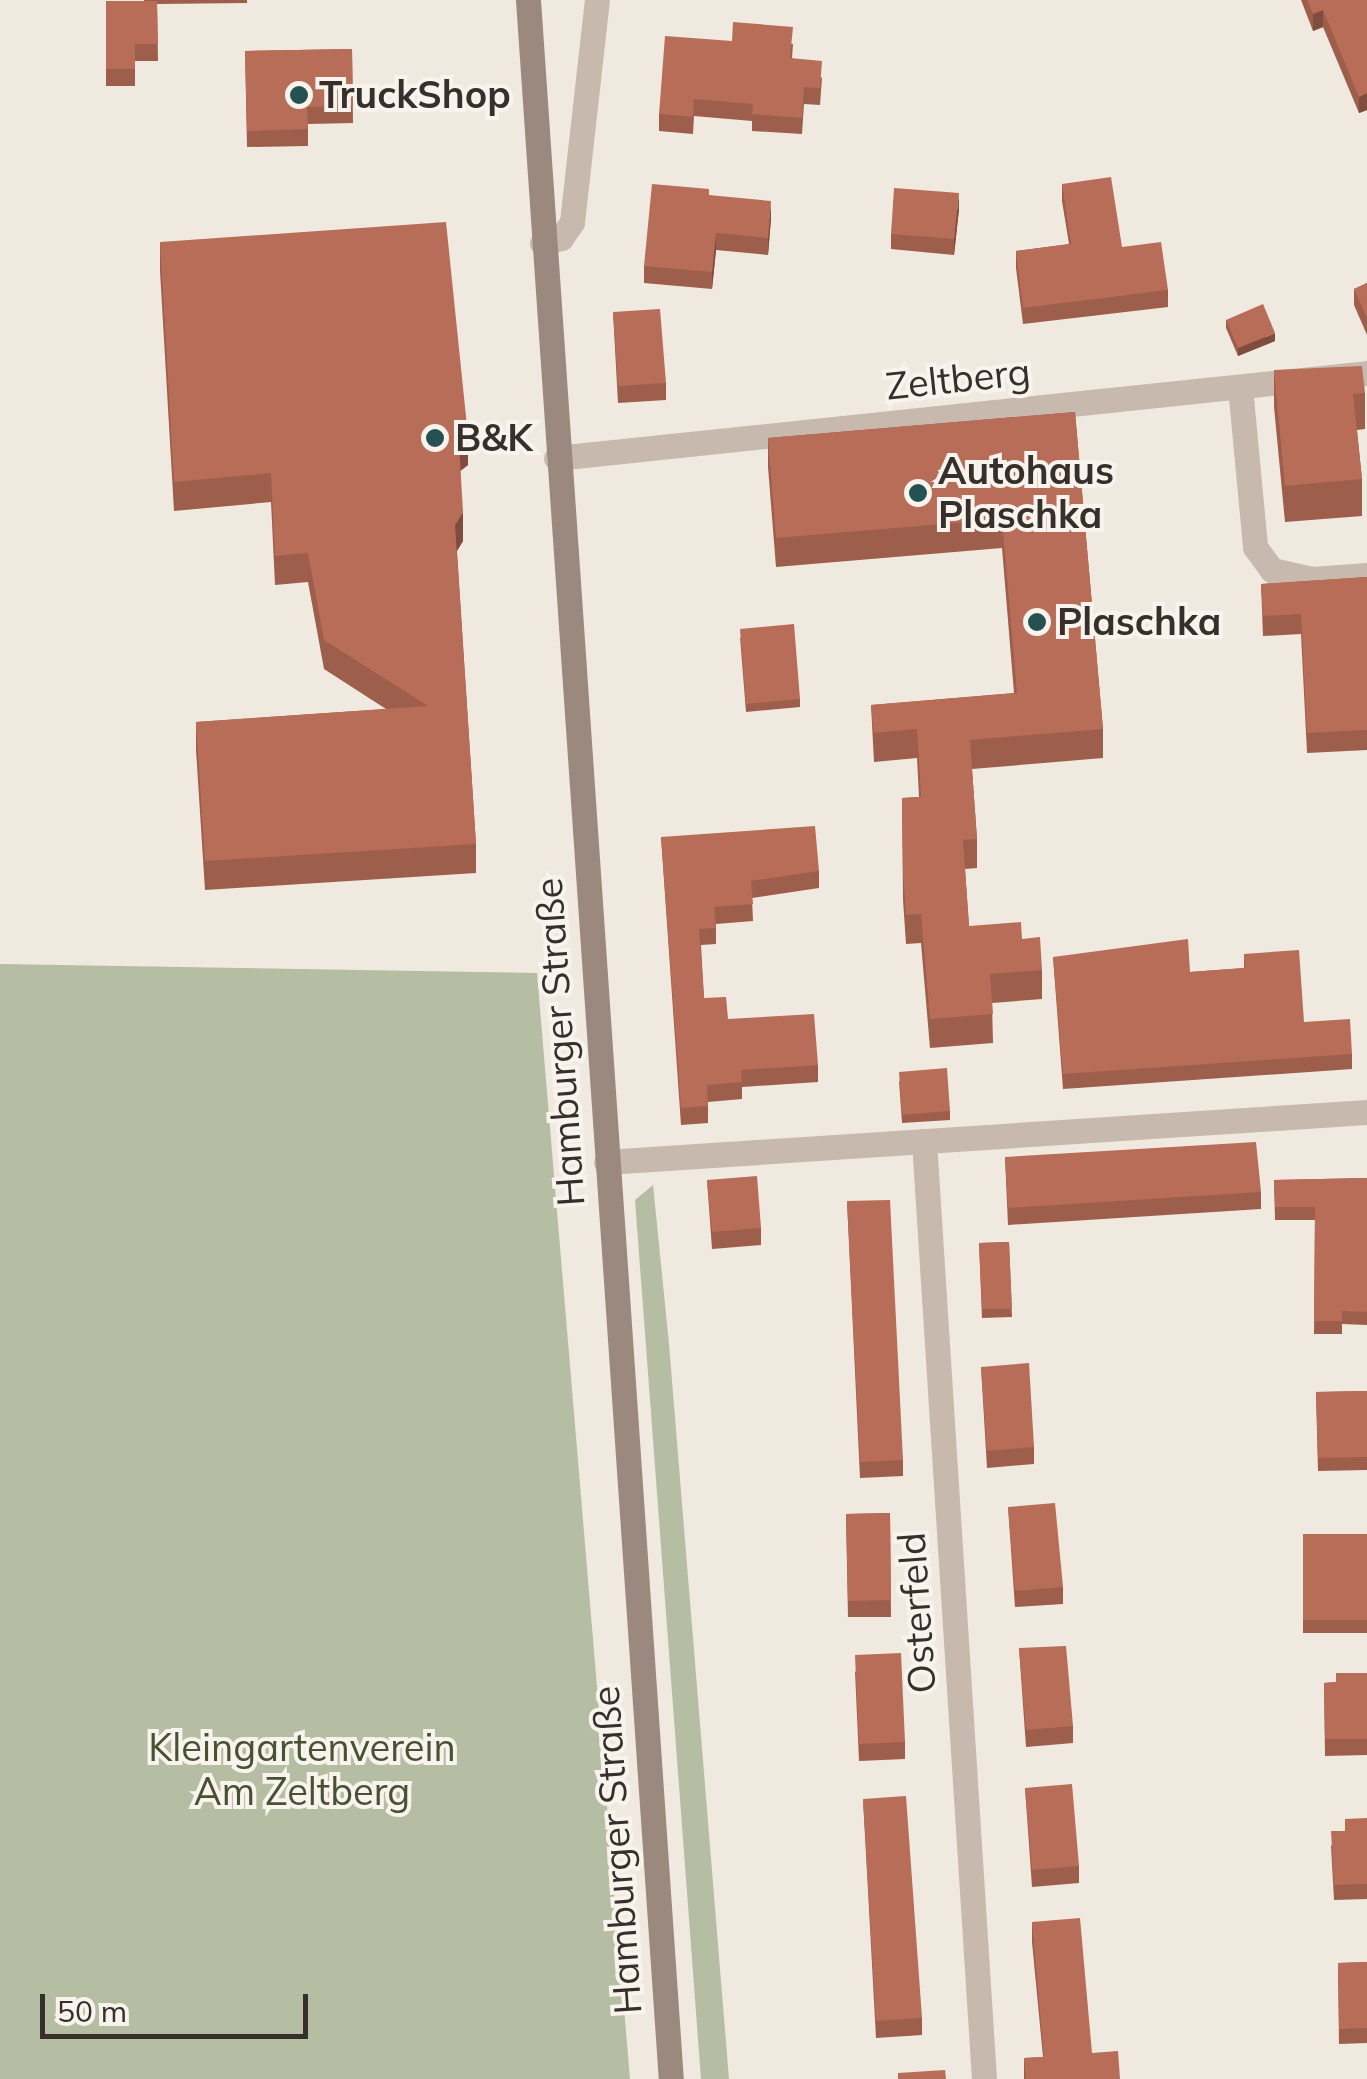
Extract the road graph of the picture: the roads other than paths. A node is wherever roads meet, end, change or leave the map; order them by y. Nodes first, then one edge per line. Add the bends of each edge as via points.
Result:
1 (528, 0) edge
2 (596, 0) edge
3 (542, 244) junction
4 (1367, 373) edge
5 (1240, 387) junction
6 (556, 458) junction
7 (1367, 575) edge
8 (1367, 1112) edge
9 (924, 1141) junction
10 (606, 1162) junction
11 (671, 2079) edge
12 (984, 2079) edge

1 - 3 main road, Hamburger Straße
2 - 3 street via 572,222 561,238
3 - 6 main road, Hamburger Straße
4 - 5 street, Zeltberg
5 - 6 street, Zeltberg
5 - 7 street via 1255,547 1272,570 1312,579
6 - 10 main road, Hamburger Straße
8 - 9 street
9 - 10 street
9 - 12 street, Osterfeld
10 - 11 main road, Hamburger Straße

